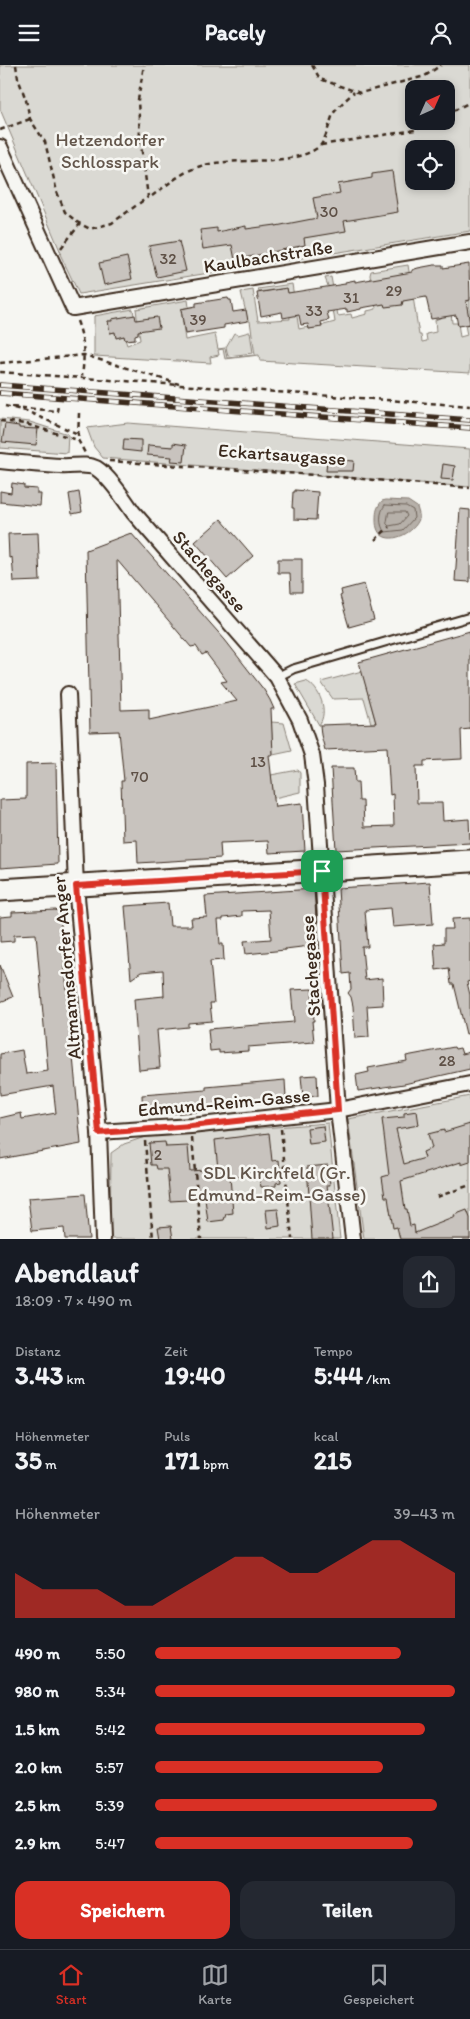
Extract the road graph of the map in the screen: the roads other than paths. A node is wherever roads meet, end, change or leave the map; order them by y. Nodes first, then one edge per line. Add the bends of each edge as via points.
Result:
1 (0, 147) edge
2 (470, 241) edge
3 (0, 461) edge
4 (470, 617) edge
5 (277, 677) junction
6 (68, 694) dead end
7 (470, 861) edge
8 (322, 871) junction
9 (76, 886) junction
10 (0, 891) edge
11 (470, 1084) edge
12 (338, 1110) junction
13 (99, 1133) junction
14 (103, 1239) edge
15 (353, 1239) edge

1 - 2 street, Kaulbachstraße via 73,308
3 - 5 street, Stachegasse via 92,464
4 - 5 lane via 293,669
5 - 8 street, Stachegasse via 300,720 312,755
6 - 9 street, Altmannsdorfer Anger
7 - 8 main road
8 - 9 main road
8 - 12 street, Stachegasse
9 - 10 main road
9 - 13 street, Altmannsdorfer Anger
11 - 12 street, Edmund-Reim-Gasse
12 - 13 street, Edmund-Reim-Gasse
12 - 15 street, Stachegasse
13 - 14 street, Altmannsdorfer Anger

